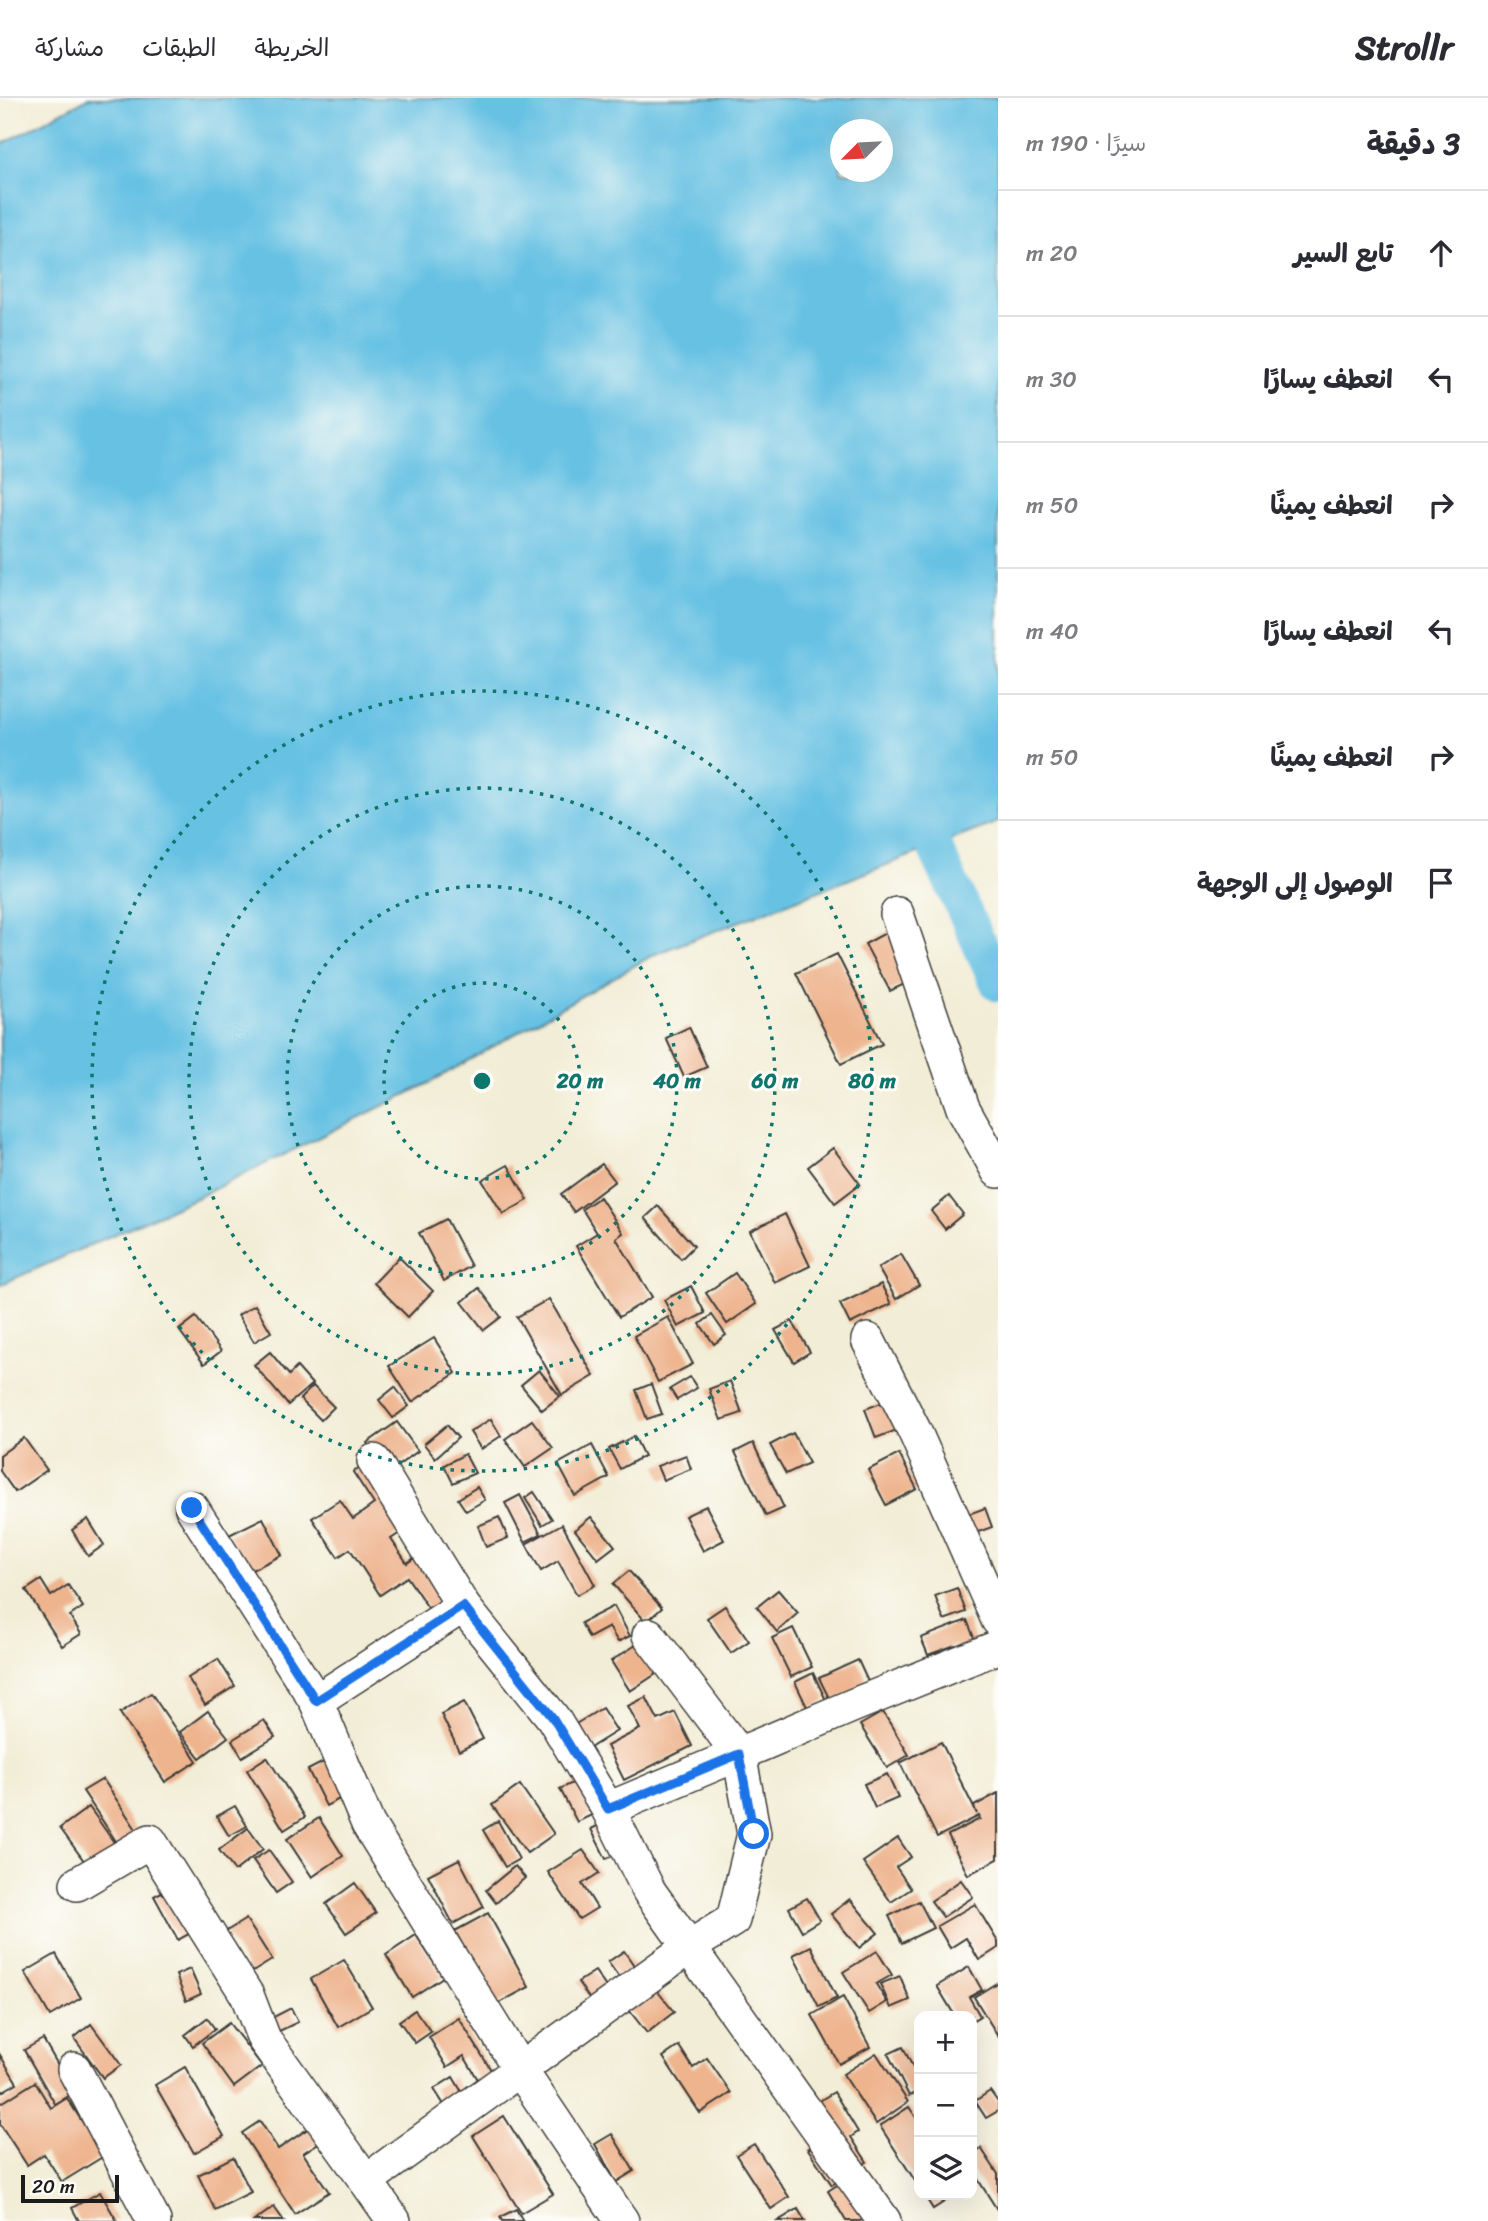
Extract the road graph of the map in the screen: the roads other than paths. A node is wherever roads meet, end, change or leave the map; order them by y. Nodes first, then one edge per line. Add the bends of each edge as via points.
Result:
1 (897, 914) dead end
2 (998, 1171) edge
3 (868, 1340) dead end
4 (374, 1461) dead end
5 (192, 1508) dead end
6 (463, 1606) junction
7 (998, 1620) edge
8 (649, 1635) dead end
9 (998, 1647) edge
10 (316, 1701) junction
11 (739, 1754) junction
12 (608, 1809) junction
13 (77, 1884) dead end
14 (690, 1947) junction
15 (74, 2069) dead end
16 (521, 2071) junction
17 (366, 2181) junction
18 (154, 2221) edge
19 (394, 2221) edge
20 (622, 2221) edge
21 (884, 2221) edge

1 - 2 street via 963,1108
3 - 7 street via 915,1432
4 - 6 street
5 - 10 street
6 - 10 street
6 - 12 street via 553,1718
8 - 11 street
9 - 11 street
10 - 16 street via 368,1825
11 - 12 street
11 - 14 street via 754,1834 733,1920
12 - 14 street via 649,1891
13 - 17 street via 150,1841 247,1995 264,2039
14 - 16 street
14 - 21 street
15 - 18 street
16 - 17 street
16 - 20 street
17 - 19 street

